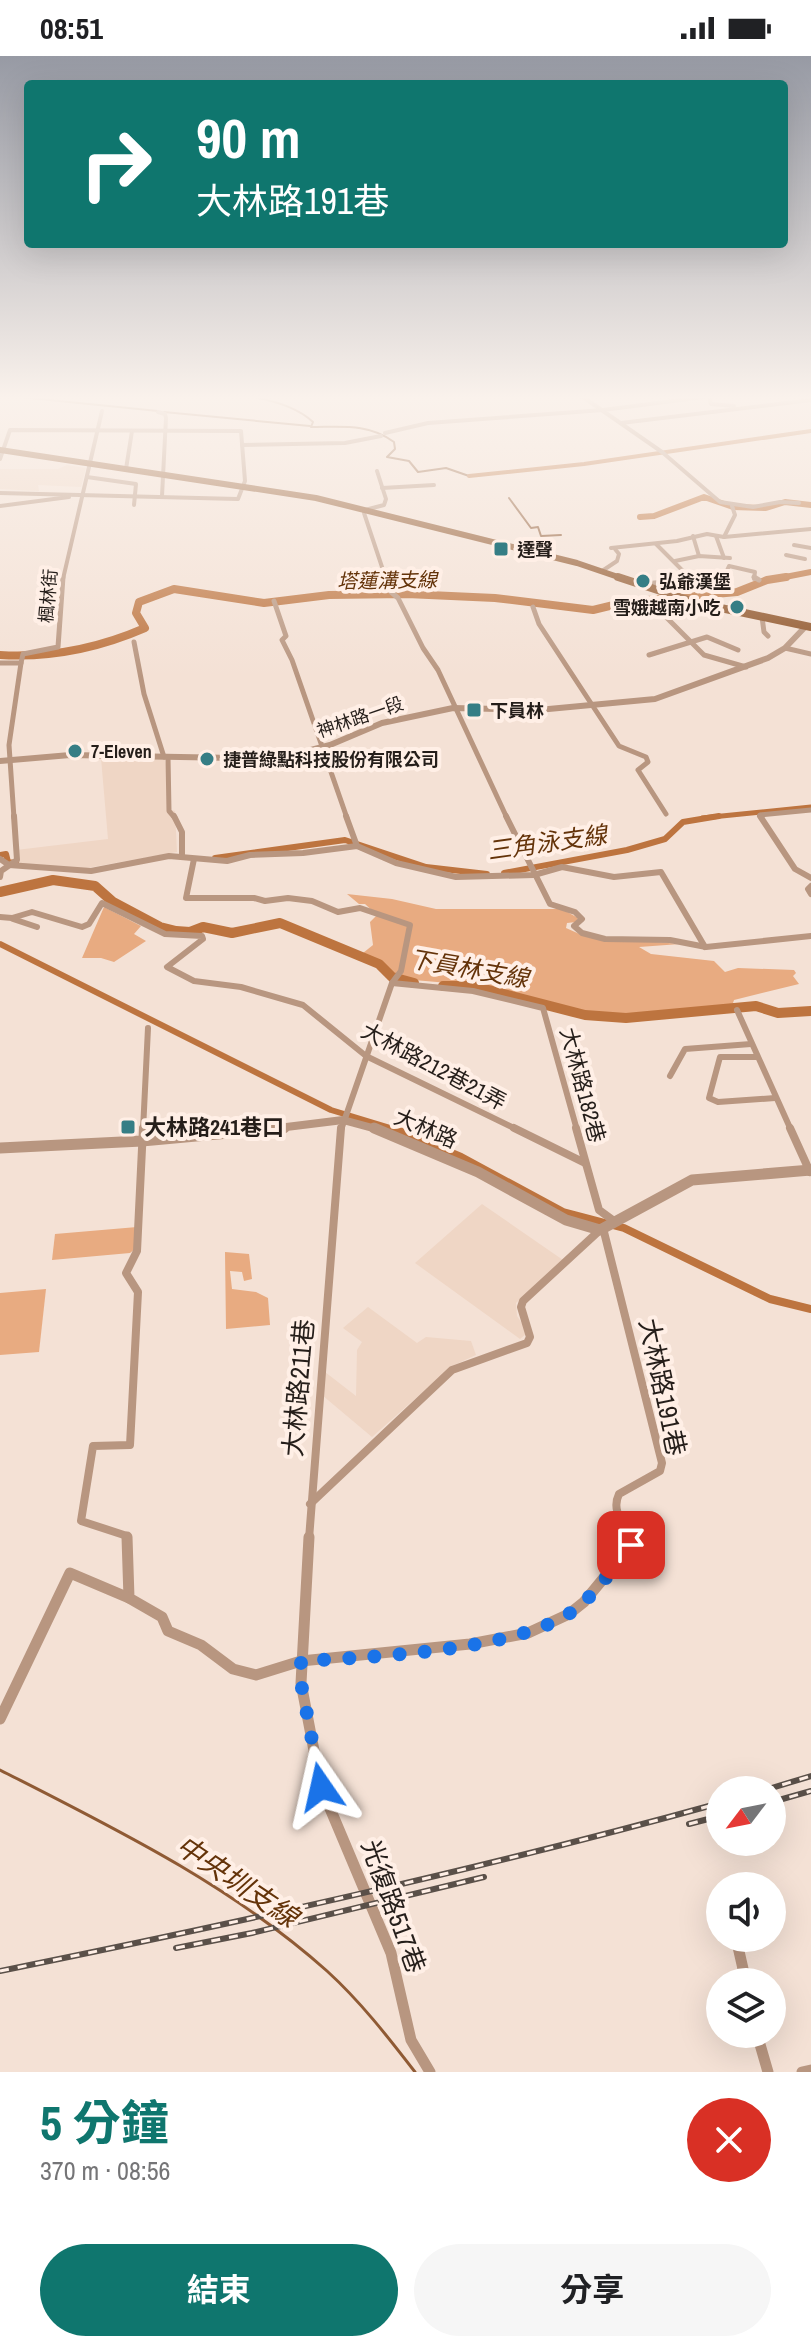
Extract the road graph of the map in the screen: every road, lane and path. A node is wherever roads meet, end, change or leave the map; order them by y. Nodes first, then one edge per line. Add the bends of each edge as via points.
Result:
1 (82, 489) edge
2 (136, 489) edge
3 (162, 489) edge
4 (243, 489) edge
5 (253, 489) edge
6 (382, 489) edge
7 (704, 489) edge
8 (0, 493) edge
9 (80, 494) junction
10 (135, 495) junction
11 (162, 496) junction
12 (16, 502) dead end
13 (799, 503) dead end
14 (0, 504) edge
15 (134, 505) dead end
16 (733, 508) junction
17 (365, 511) junction
18 (811, 529) edge
19 (693, 536) junction
20 (716, 536) junction
21 (724, 537) junction
22 (795, 543) dead end
23 (656, 544) junction
24 (811, 550) edge
25 (786, 555) dead end
26 (699, 556) junction
27 (805, 559) dead end
28 (675, 561) junction
29 (602, 571) junction
30 (692, 580) junction
31 (759, 580) dead end
32 (641, 584) junction
33 (274, 601) dead end
34 (654, 605) dead end
35 (533, 607) dead end
36 (762, 617) junction
37 (809, 623) edge
38 (768, 636) dead end
39 (134, 642) dead end
40 (692, 644) junction
41 (785, 648) junction
42 (738, 650) dead end
43 (811, 654) edge
44 (649, 655) dead end
45 (0, 663) edge
46 (21, 663) junction
47 (746, 667) junction
48 (594, 704) junction
49 (453, 708) junction
50 (322, 748) junction
51 (166, 757) junction
52 (12, 760) junction
53 (0, 761) edge
54 (811, 810) edge
55 (666, 814) dead end
56 (357, 846) junction
57 (182, 856) junction
58 (0, 859) edge
59 (194, 859) junction
60 (9, 865) junction
61 (534, 875) junction
62 (0, 877) edge
63 (811, 878) edge
64 (811, 886) edge
65 (811, 894) edge
66 (0, 917) edge
67 (12, 918) junction
68 (37, 927) dead end
69 (811, 936) edge
70 (705, 947) junction
71 (392, 983) junction
72 (737, 1010) dead end
73 (148, 1028) dead end
74 (751, 1044) junction
75 (366, 1056) junction
76 (757, 1057) junction
77 (670, 1076) dead end
78 (775, 1098) junction
79 (343, 1120) junction
80 (142, 1141) junction
81 (0, 1148) edge
82 (585, 1163) junction
83 (811, 1171) edge
84 (605, 1226) junction
85 (310, 1504) junction
86 (129, 1598) junction
87 (301, 1661) junction
88 (0, 1719) edge
89 (761, 2048) edge
90 (811, 2070) edge
91 (430, 2072) edge
92 (768, 2072) edge
93 (802, 2072) edge

1 - 9 street, 楓林街
2 - 10 street
3 - 11 street
4 - 11 street via 238,499
5 - 17 main road via 305,495
6 - 17 street via 384,505
7 - 16 street
8 - 9 street
9 - 10 street
9 - 14 street via 35,504
9 - 46 street, 楓林街 via 64,570 58,647 23,654
10 - 11 street
10 - 15 street
12 - 14 street
13 - 16 street
16 - 21 street
17 - 29 main road
17 - 49 street via 391,592 438,670
18 - 21 street
19 - 20 street
19 - 23 street
19 - 26 street
20 - 21 street
20 - 26 street via 727,558
22 - 24 street
23 - 28 street
23 - 29 street via 613,548 617,561
25 - 27 street
26 - 28 street
28 - 30 street
29 - 32 main road
30 - 31 street via 724,577 729,566 755,572 754,579
30 - 32 street
32 - 36 main road
33 - 50 street via 286,636 285,650
34 - 40 street
35 - 48 street
36 - 37 main road
36 - 38 street
37 - 41 street, 神林路一段
39 - 51 street via 144,694
40 - 42 street via 707,637
40 - 44 street via 660,648
40 - 47 street via 704,655
41 - 43 street
41 - 47 street, 神林路一段
45 - 46 street
46 - 52 street via 9,745
47 - 48 street, 神林路一段 via 655,699
48 - 49 street, 神林路一段 via 538,710
48 - 55 street via 619,746 646,757 648,762 638,770
49 - 50 street, 神林路一段 via 382,723
49 - 61 street
50 - 51 street, 神林路一段 via 260,757
50 - 56 street
51 - 52 street, 神林路一段
51 - 57 street via 166,794 169,811 177,818
52 - 53 street, 神林路一段
52 - 60 street via 17,860
54 - 63 street via 760,815 795,869
56 - 59 street via 227,861
56 - 61 street via 396,863 456,877
57 - 59 street
57 - 60 street via 91,871
58 - 60 street
59 - 71 street, 大林路211巷 via 186,898 312,901 338,912 360,908 370,916 406,922 410,925 403,964
60 - 62 street
61 - 70 street via 550,904 582,919 574,926 586,935
61 - 70 street via 562,867 614,877 661,872
64 - 65 street
66 - 67 street, 大林路212巷21弄
67 - 68 street
67 - 75 street, 大林路212巷21弄 via 32,912 82,927 102,903 165,934 202,936 167,967 194,981 241,987 303,1005
69 - 70 street
71 - 75 street, 大林路211巷
71 - 82 street, 大林路182巷 via 473,991 543,1008
72 - 74 street
73 - 80 street
74 - 76 street
74 - 77 street via 685,1049
75 - 79 street, 大林路211巷
75 - 82 street, 大林路212巷21弄
76 - 78 street
76 - 78 street via 720,1057 709,1098
78 - 83 street
79 - 80 street, 大林路
79 - 84 street, 大林路 via 478,1172 566,1220
79 - 85 street, 大林路211巷
80 - 81 street, 大林路
80 - 86 street via 137,1251 126,1273 138,1292 130,1445 93,1446 81,1521 127,1536
82 - 84 street, 大林路182巷
83 - 84 street via 692,1180
84 - 85 street via 523,1301 527,1343 452,1370
84 - 87 street, 大林路191巷 via 662,1463 660,1471 615,1500 614,1509 633,1537 631,1545 584,1602 528,1633
85 - 87 street, 大林路211巷
86 - 87 street via 162,1617 168,1631 201,1645 233,1669 256,1675
86 - 88 street via 70,1573
87 - 91 street, 光復路517巷 via 321,1787 391,1953 411,2040
89 - 92 street
90 - 93 street

